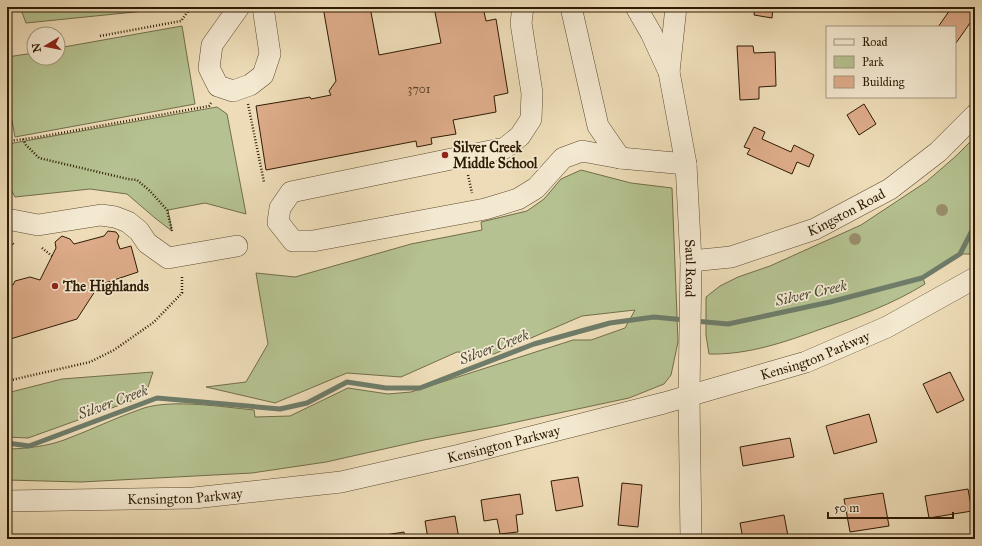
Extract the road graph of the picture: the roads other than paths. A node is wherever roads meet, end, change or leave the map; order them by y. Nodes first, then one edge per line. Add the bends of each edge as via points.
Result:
1 (240, 7) edge
2 (263, 7) edge
3 (523, 7) edge
4 (571, 7) edge
5 (636, 7) edge
6 (676, 7) edge
7 (669, 72) junction
8 (975, 115) edge
9 (620, 158) junction
10 (686, 164) junction
11 (7, 218) edge
12 (237, 246) dead end
13 (691, 261) junction
14 (975, 278) edge
15 (689, 396) junction
16 (7, 501) edge
17 (691, 539) edge

1 - 2 street via 212,45 210,68 218,86 233,91 250,85 263,75 270,54
3 - 9 street via 521,23 532,93 531,119 520,136 505,148 292,192 280,208 278,222 293,241 321,240 484,209 518,199 536,188 563,158 582,151
4 - 9 street via 598,126
5 - 7 street, Saul Road
6 - 7 street
7 - 10 street, Saul Road
8 - 13 street, Kingston Road via 938,152 890,189 815,229 731,257
9 - 10 street
10 - 13 street, Saul Road
11 - 12 street via 38,225 101,215 115,217 128,222 139,231 147,243 168,258
13 - 15 street, Saul Road
14 - 15 street, Kensington Parkway via 887,327 806,362
15 - 16 street, Kensington Parkway via 460,455 341,482 194,498
15 - 17 street, Saul Road

